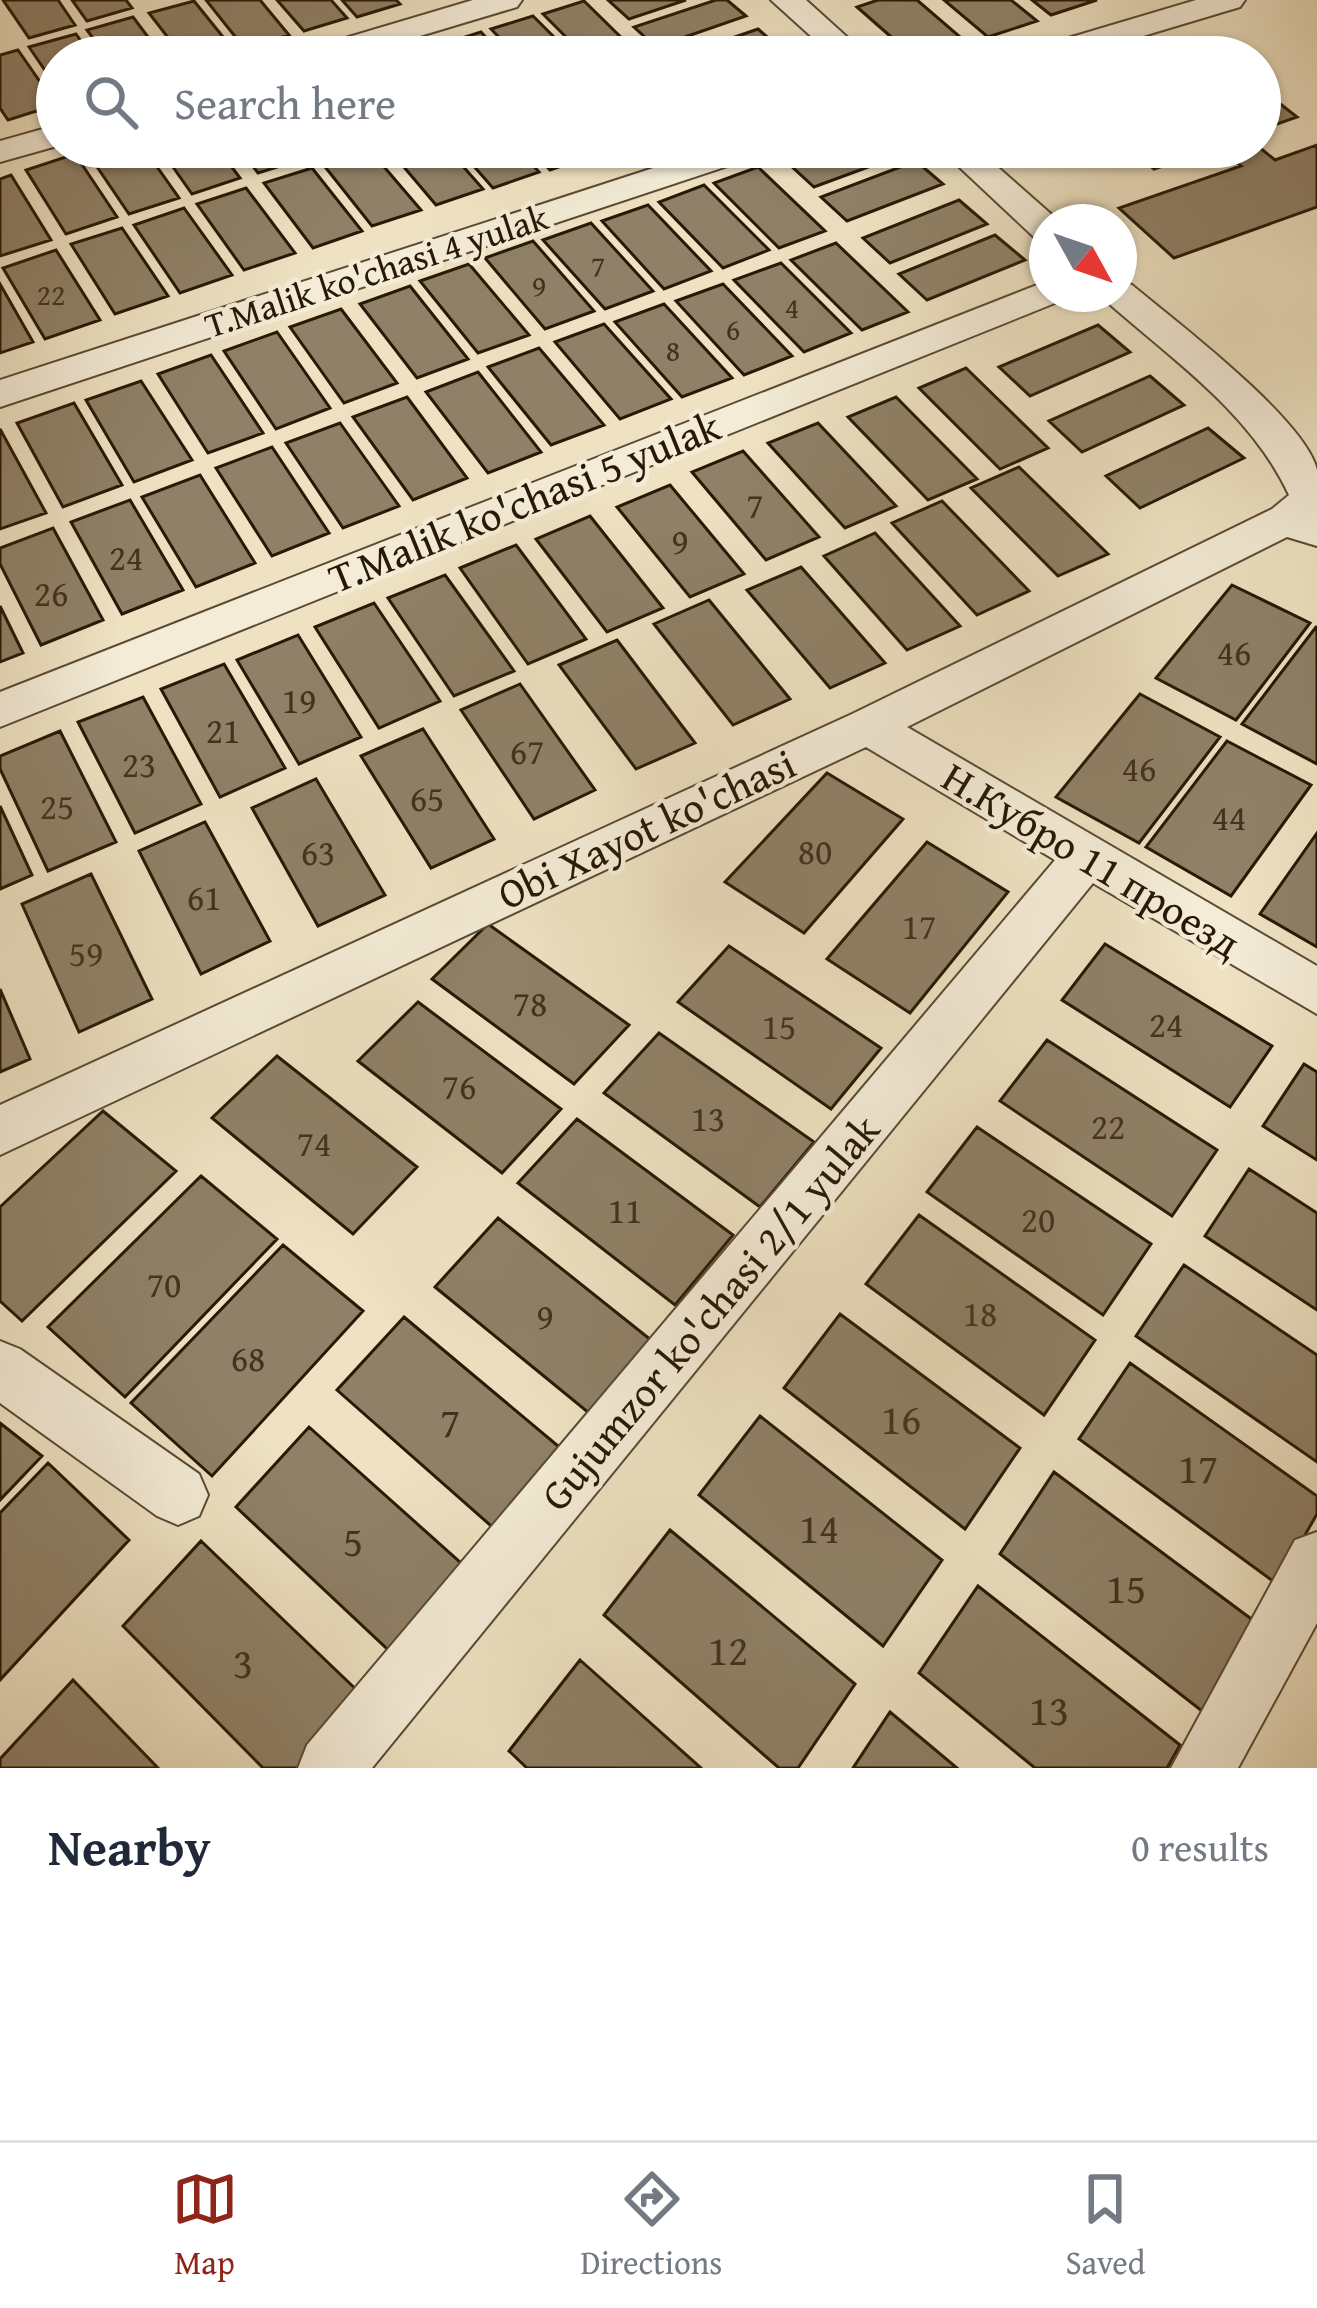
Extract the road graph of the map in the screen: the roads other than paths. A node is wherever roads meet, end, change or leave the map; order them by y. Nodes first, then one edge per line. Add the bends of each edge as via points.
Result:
1 (506, 0) edge
2 (787, 0) edge
3 (1229, 0) edge
4 (386, 36) edge
5 (829, 36) edge
6 (1109, 36) edge
7 (36, 141) edge
8 (0, 152) edge
9 (688, 168) edge
10 (979, 168) edge
11 (1029, 213) edge
12 (1029, 300) edge
13 (1137, 309) edge
14 (0, 394) edge
15 (1302, 526) edge
16 (0, 710) edge
17 (868, 726) junction
18 (1087, 856) junction
19 (1317, 992) edge
20 (0, 1131) edge
21 (0, 1369) edge
22 (178, 1495) dead end
23 (1317, 1562) edge
24 (330, 1768) edge
25 (1203, 1768) edge

1 - 4 street
2 - 5 street
3 - 6 street
7 - 8 street
9 - 14 street, T.Malik ko'chasi 4 yulak
10 - 11 street
12 - 16 street, T.Malik ko'chasi 5 yulak
13 - 15 street via 1254,412 1300,468 1311,499
15 - 17 street, Obi Xayot ko'chasi
17 - 18 street, Н.Кубро 11 проезд
17 - 20 street, Obi Xayot ko'chasi
18 - 19 street, Н.Кубро 11 проезд
18 - 24 street, Gujumzor ko'chasi 2/1 yulak
21 - 22 street
23 - 25 street

